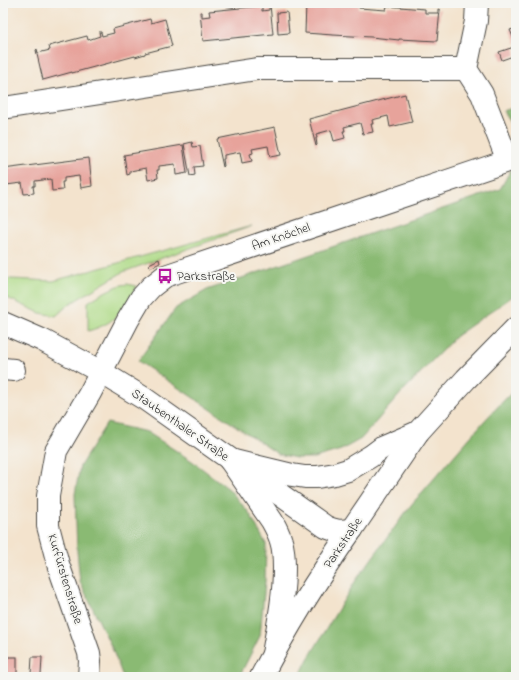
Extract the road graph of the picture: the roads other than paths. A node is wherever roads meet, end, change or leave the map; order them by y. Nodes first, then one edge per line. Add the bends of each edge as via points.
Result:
1 (478, 3) edge
2 (466, 69) junction
3 (3, 108) edge
4 (512, 160) edge
5 (3, 323) edge
6 (516, 328) edge
7 (101, 372) junction
8 (418, 432) junction
9 (230, 460) junction
10 (352, 529) junction
11 (273, 654) junction
12 (89, 677) edge
13 (261, 677) edge

1 - 2 main road
2 - 3 main road via 257,69
2 - 4 main road, Am Knöchel via 482,94
4 - 7 main road, Am Knöchel via 165,276 141,298
5 - 7 main road, Staubenthaler Straße via 42,340
6 - 8 main road, Parkstraße
7 - 9 main road, Staubenthaler Straße via 156,407
7 - 12 main road, Kurfürstenstraße via 56,451 48,496 48,526 58,564 89,653
8 - 9 main road via 383,447 348,470 317,477 292,475
8 - 10 main road, Parkstraße
9 - 10 main road, Staubenthaler Straße via 326,527 339,532
9 - 11 main road via 272,521 281,541 283,598
10 - 11 main road, Parkstraße via 328,563
11 - 13 main road, Parkstraße

